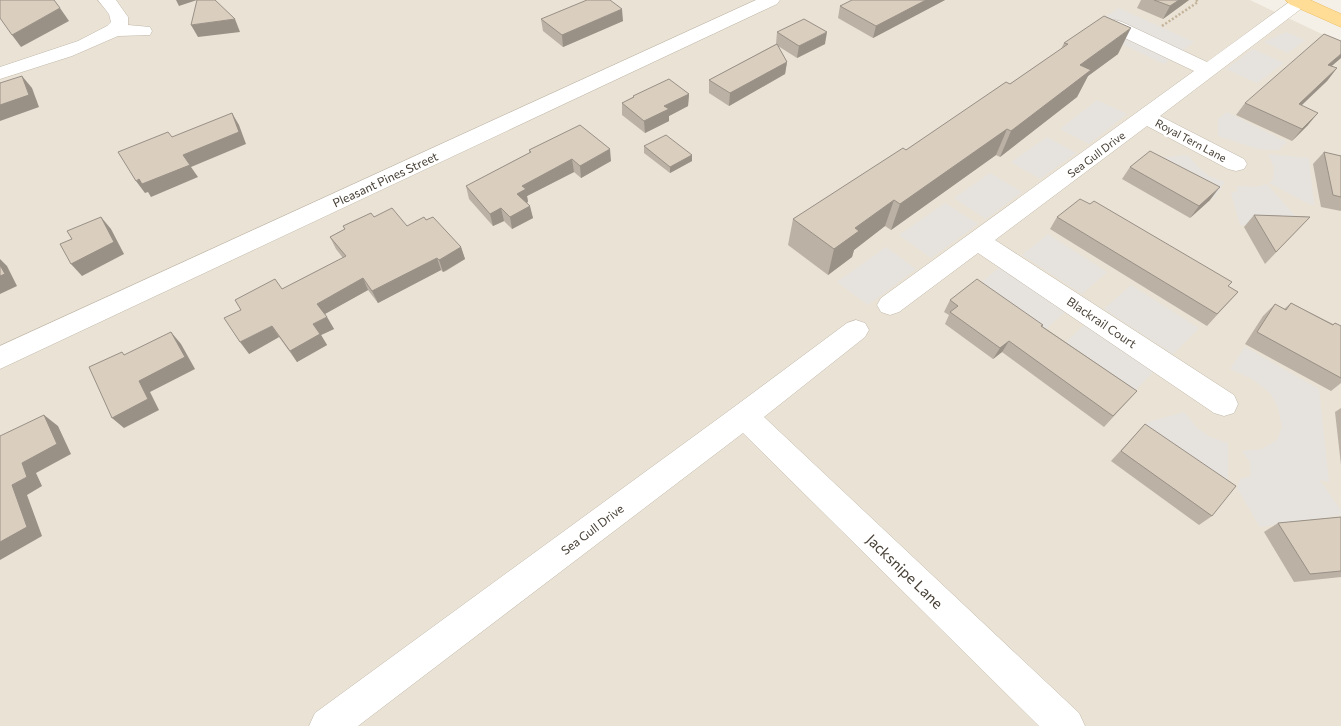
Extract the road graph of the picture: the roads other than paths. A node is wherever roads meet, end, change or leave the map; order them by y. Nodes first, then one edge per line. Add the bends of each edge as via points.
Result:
1 (107, 0) edge
2 (771, 0) edge
3 (1298, 1) edge
4 (1341, 21) edge
5 (1115, 26) edge
6 (115, 30) junction
7 (143, 32) dead end
8 (1208, 70) junction
9 (0, 73) edge
10 (1146, 117) junction
11 (1236, 164) dead end
12 (979, 241) junction
13 (890, 306) dead end
14 (856, 330) dead end
15 (0, 358) edge
16 (1224, 404) dead end
17 (744, 416) junction
18 (328, 726) edge
19 (1066, 726) edge

1 - 6 street via 120,16
2 - 15 street, Pleasant Pines Street
3 - 4 main road
3 - 8 street, Sea Gull Drive
5 - 8 street
6 - 7 street
6 - 9 street via 92,43
8 - 10 street, Sea Gull Drive
10 - 11 street, Royal Tern Lane
10 - 12 street, Sea Gull Drive
12 - 13 street, Sea Gull Drive
12 - 16 street, Blackrail Court
14 - 17 street, Sea Gull Drive
17 - 18 street, Sea Gull Drive
17 - 19 street, Jacksnipe Lane

